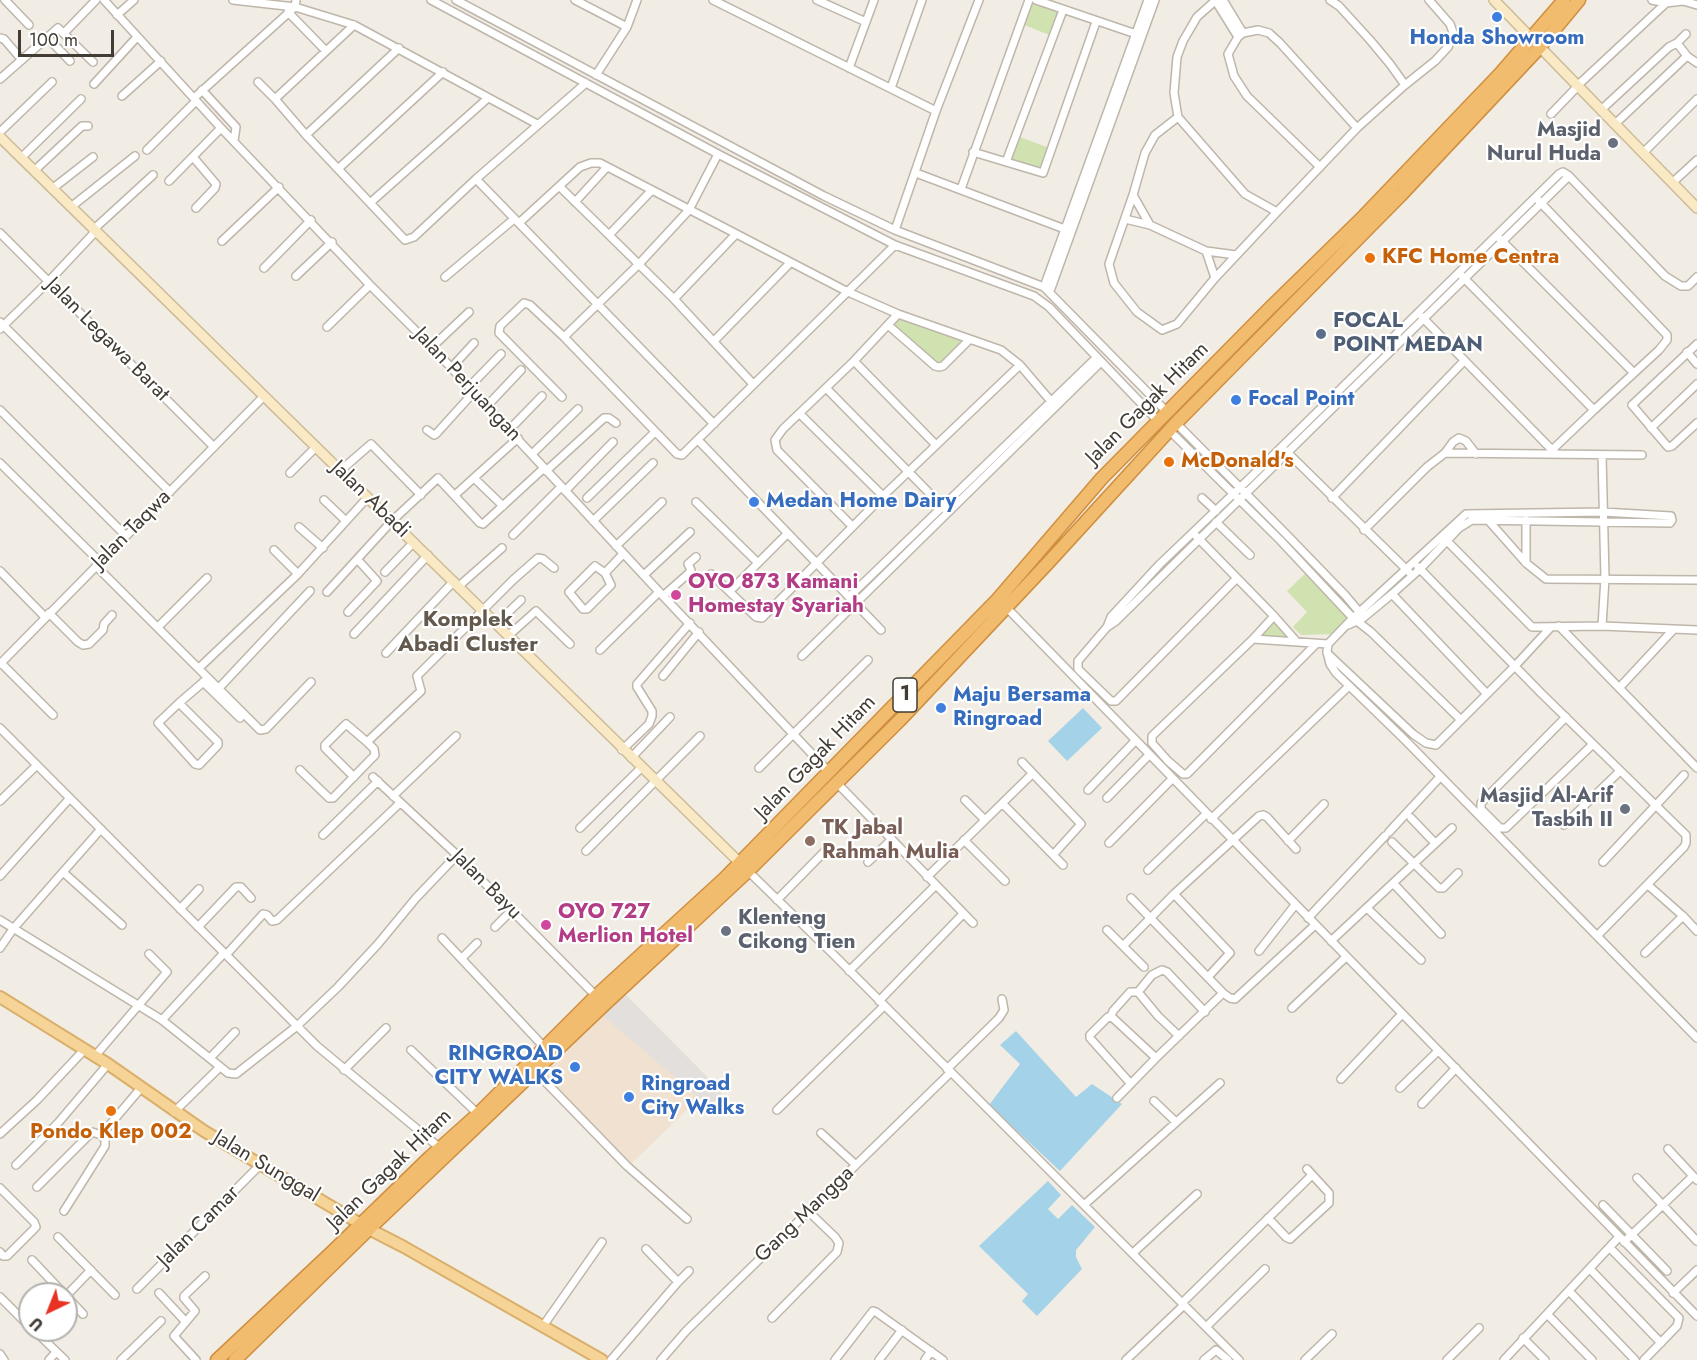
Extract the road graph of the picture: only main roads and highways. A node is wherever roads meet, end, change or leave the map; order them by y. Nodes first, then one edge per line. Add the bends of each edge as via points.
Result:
1 (1564, 0) edge
2 (1579, 0) edge
3 (1535, 43) junction
4 (1371, 217) junction
5 (833, 777) junction
6 (663, 942) junction
7 (0, 997) edge
8 (364, 1226) junction
9 (217, 1360) edge
10 (235, 1360) edge
11 (602, 1360) edge

1 - 3 highway, Jalan Gagak Hitam / 1
2 - 3 highway, Jalan Gagak Hitam / 1
3 - 4 highway, Jalan Gagak Hitam / 1
4 - 5 highway, Jalan Gagak Hitam / 1 via 907,712
4 - 5 highway, Jalan Gagak Hitam / 1 via 1102,478 998,599
5 - 6 highway, Jalan Gagak Hitam / 1
6 - 8 highway, Jalan Gagak Hitam / 1 via 535,1071
6 - 8 highway, Jalan Gagak Hitam / 1 via 596,996
7 - 8 main road, Jalan Sunggal via 108,1064 174,1112
8 - 9 highway, Jalan Gagak Hitam / 1
8 - 10 highway, Jalan Gagak Hitam / 1
8 - 11 main road, Jalan Sunggal

